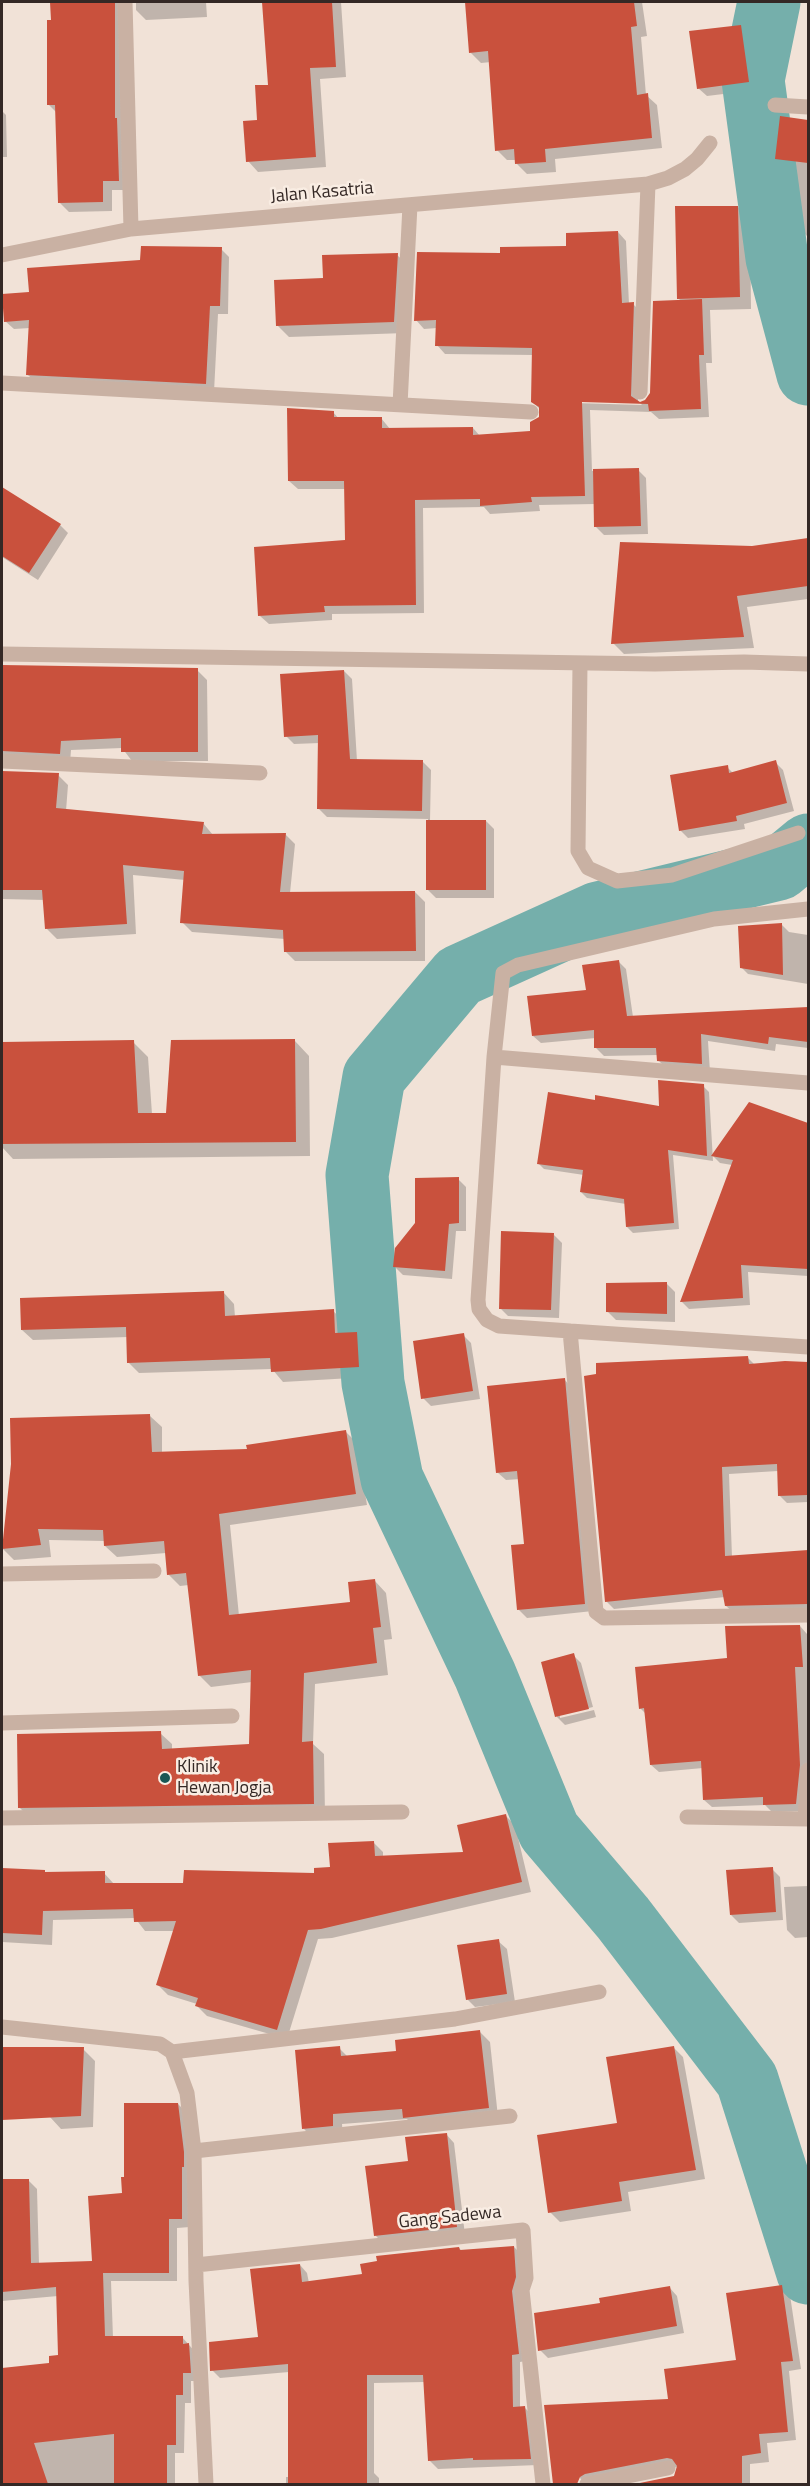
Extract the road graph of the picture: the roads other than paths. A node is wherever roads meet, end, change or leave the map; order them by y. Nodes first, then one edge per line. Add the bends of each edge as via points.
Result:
1 (125, 2) edge
2 (775, 105) dead end
3 (808, 107) edge
4 (710, 143) dead end
5 (648, 184) junction
6 (410, 205) junction
7 (131, 229) junction
8 (2, 255) edge
9 (2, 383) edge
10 (640, 392) dead end
11 (400, 405) junction
12 (531, 412) dead end
13 (2, 654) edge
14 (580, 663) junction
15 (808, 664) edge
16 (2, 761) edge
17 (260, 773) dead end
18 (798, 833) dead end
19 (808, 909) edge
20 (494, 1057) junction
21 (808, 1083) edge
22 (570, 1331) junction
23 (808, 1347) edge
24 (154, 1571) dead end
25 (2, 1574) edge
26 (808, 1616) edge
27 (232, 1716) dead end
28 (2, 1723) edge
29 (808, 1770) edge
30 (402, 1812) dead end
31 (687, 1817) dead end
32 (2, 1818) edge
33 (807, 1819) edge
34 (599, 1992) dead end
35 (2, 2027) edge
36 (172, 2052) junction
37 (510, 2116) dead end
38 (194, 2151) junction
39 (196, 2265) junction
40 (668, 2468) dead end
41 (206, 2484) edge
42 (543, 2484) edge
43 (586, 2484) edge

1 - 7 street
2 - 3 street
4 - 5 street, Jalan Kasatria via 685,169
5 - 6 street, Jalan Kasatria
5 - 10 street
6 - 7 street, Jalan Kasatria
6 - 11 street
7 - 8 street, Jalan Kasatria
9 - 11 street
11 - 12 street
13 - 14 street
14 - 15 street
14 - 18 street via 578,851 588,868 617,881 672,874
16 - 17 street
19 - 20 street via 714,919 518,965 503,973
20 - 21 street
20 - 22 street via 479,1309 487,1320 499,1326
22 - 23 street
22 - 26 street via 596,1612 604,1618
24 - 25 street
27 - 28 street
29 - 33 street
30 - 32 street
31 - 33 street
34 - 36 street via 455,2019
35 - 36 street via 160,2044
36 - 38 street via 187,2093
37 - 38 street
38 - 39 street
39 - 41 street
39 - 42 street, Gang Sadewa via 524,2230 526,2278 522,2290
40 - 43 street

